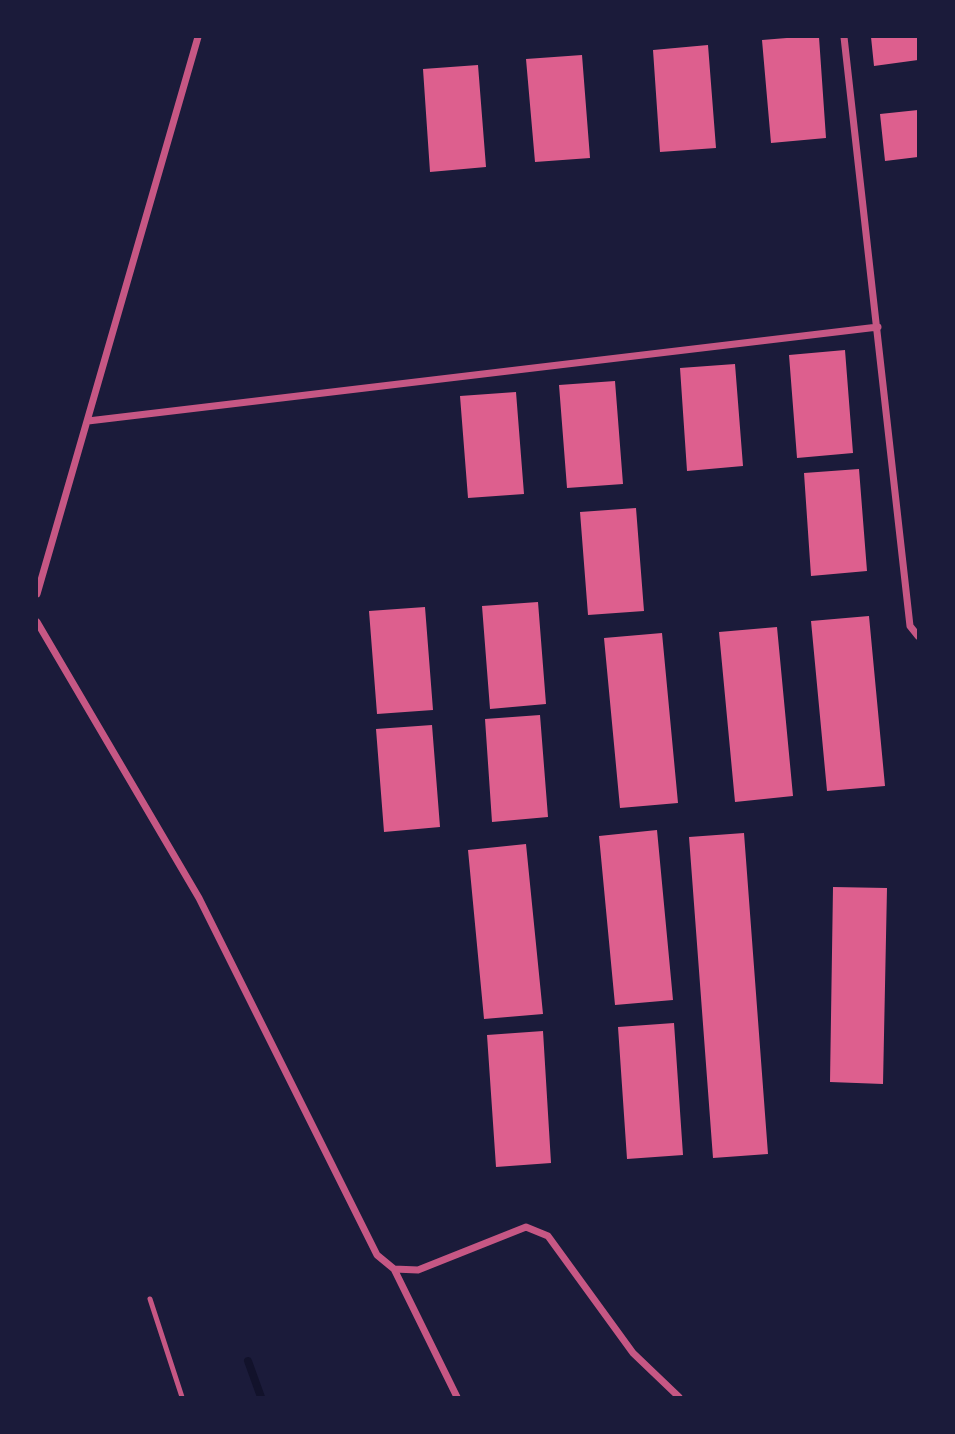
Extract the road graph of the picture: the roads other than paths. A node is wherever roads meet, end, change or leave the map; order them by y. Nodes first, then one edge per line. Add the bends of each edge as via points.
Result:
1 (198, 37) edge
2 (844, 37) edge
3 (878, 327) junction
4 (88, 421) junction
5 (37, 594) edge
6 (37, 622) edge
7 (918, 636) edge
8 (394, 1269) junction
9 (150, 1299) dead end
10 (182, 1397) edge
11 (457, 1397) edge
12 (679, 1397) edge

1 - 4 street
2 - 3 street
3 - 4 street
3 - 7 street via 911,626
4 - 5 street
6 - 8 street via 199,898 377,1255
8 - 11 street
8 - 12 street via 418,1270 526,1227 548,1236 633,1353
9 - 10 lane

